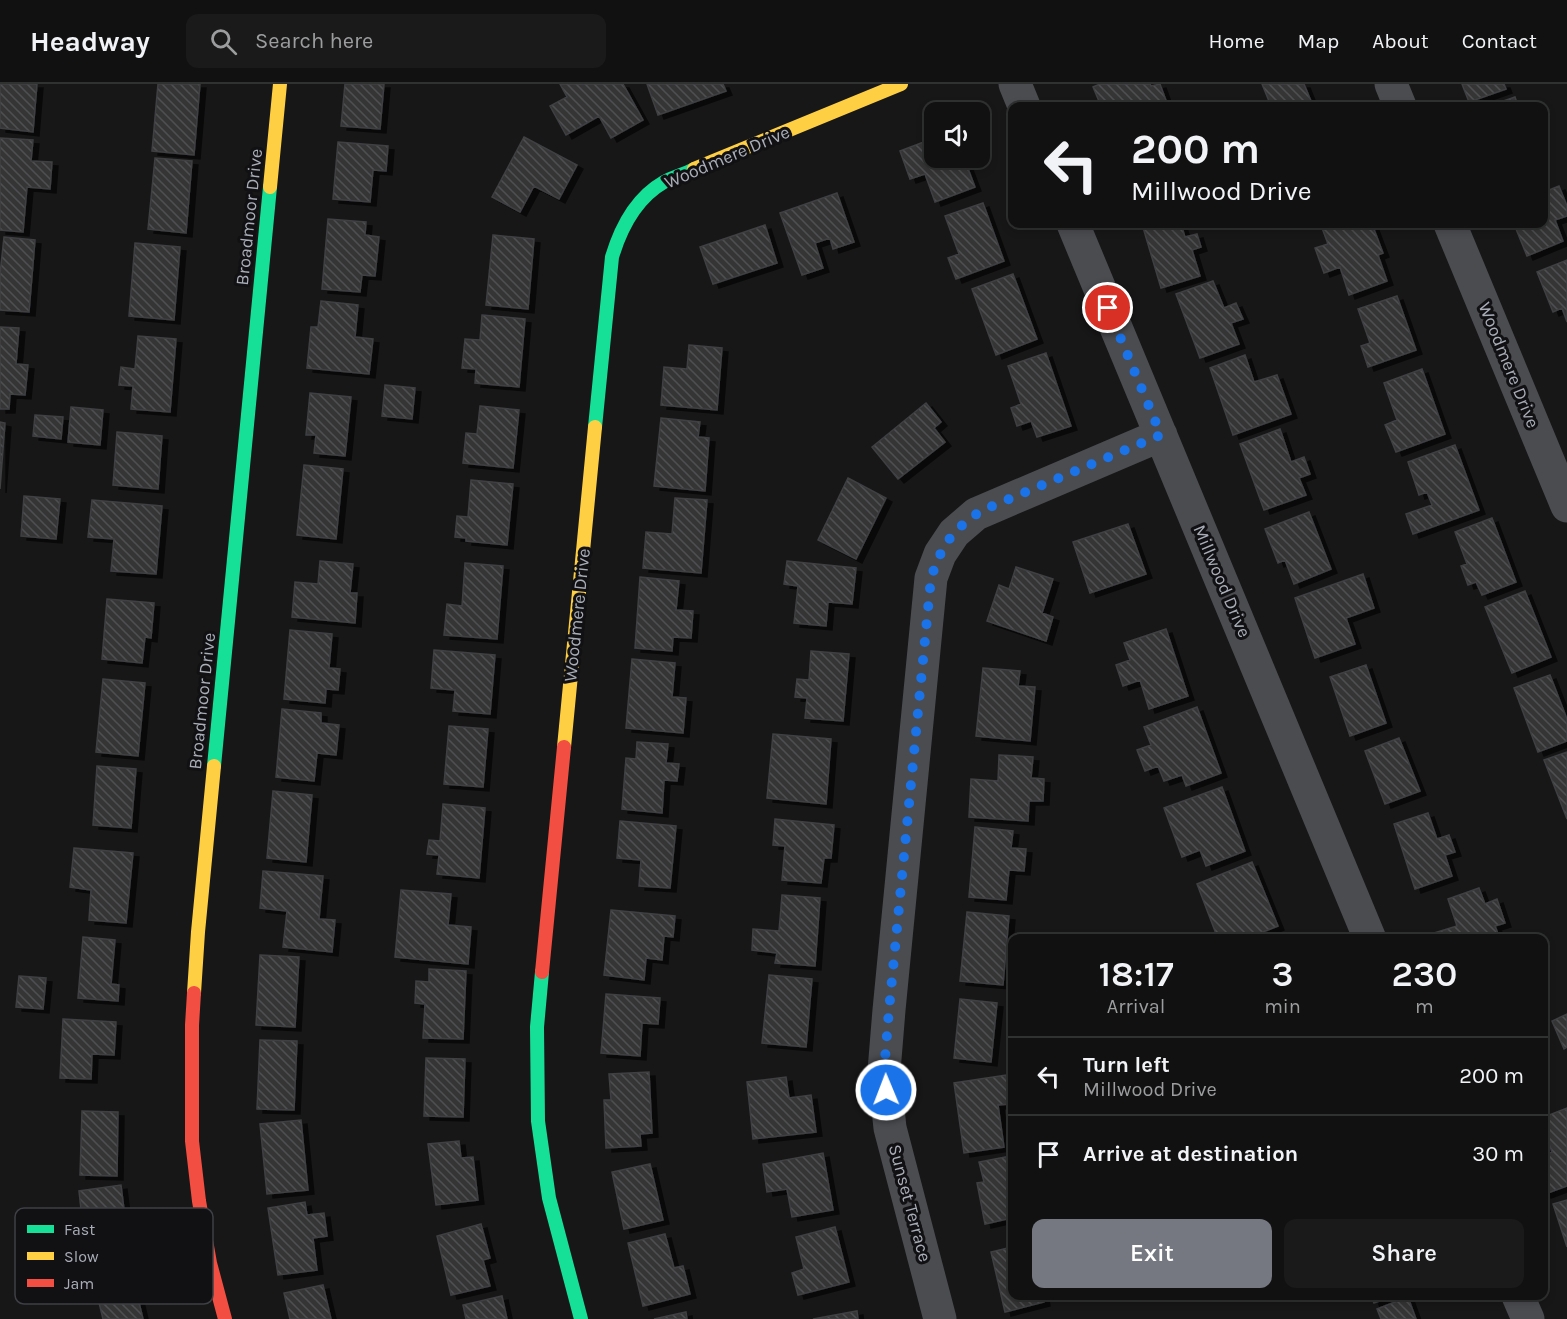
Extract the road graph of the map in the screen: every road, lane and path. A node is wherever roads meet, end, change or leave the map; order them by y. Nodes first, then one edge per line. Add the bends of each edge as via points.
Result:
1 (280, 84) edge
2 (900, 84) edge
3 (1015, 84) edge
4 (1391, 84) edge
5 (1022, 102) edge
6 (1398, 102) edge
7 (1075, 228) edge
8 (1452, 228) edge
9 (1161, 435) junction
10 (1567, 506) edge
11 (1368, 934) edge
12 (200, 1208) edge
13 (213, 1274) edge
14 (1520, 1300) edge
15 (225, 1319) edge
16 (581, 1319) edge
17 (940, 1319) edge
18 (1528, 1319) edge

1 - 12 street, Broadmoor Drive via 199,920 192,1025 192,1141
2 - 16 street, Woodmere Drive via 664,182 630,213 612,257 537,1027 538,1121 549,1198
3 - 5 street
4 - 6 street
7 - 9 street, Millwood Drive
8 - 10 street, Woodmere Drive
9 - 11 street, Millwood Drive
9 - 17 street, Sunset Terrace via 976,514 954,533 931,578 884,1071 890,1128
13 - 15 street, Broadmoor Drive
14 - 18 street

